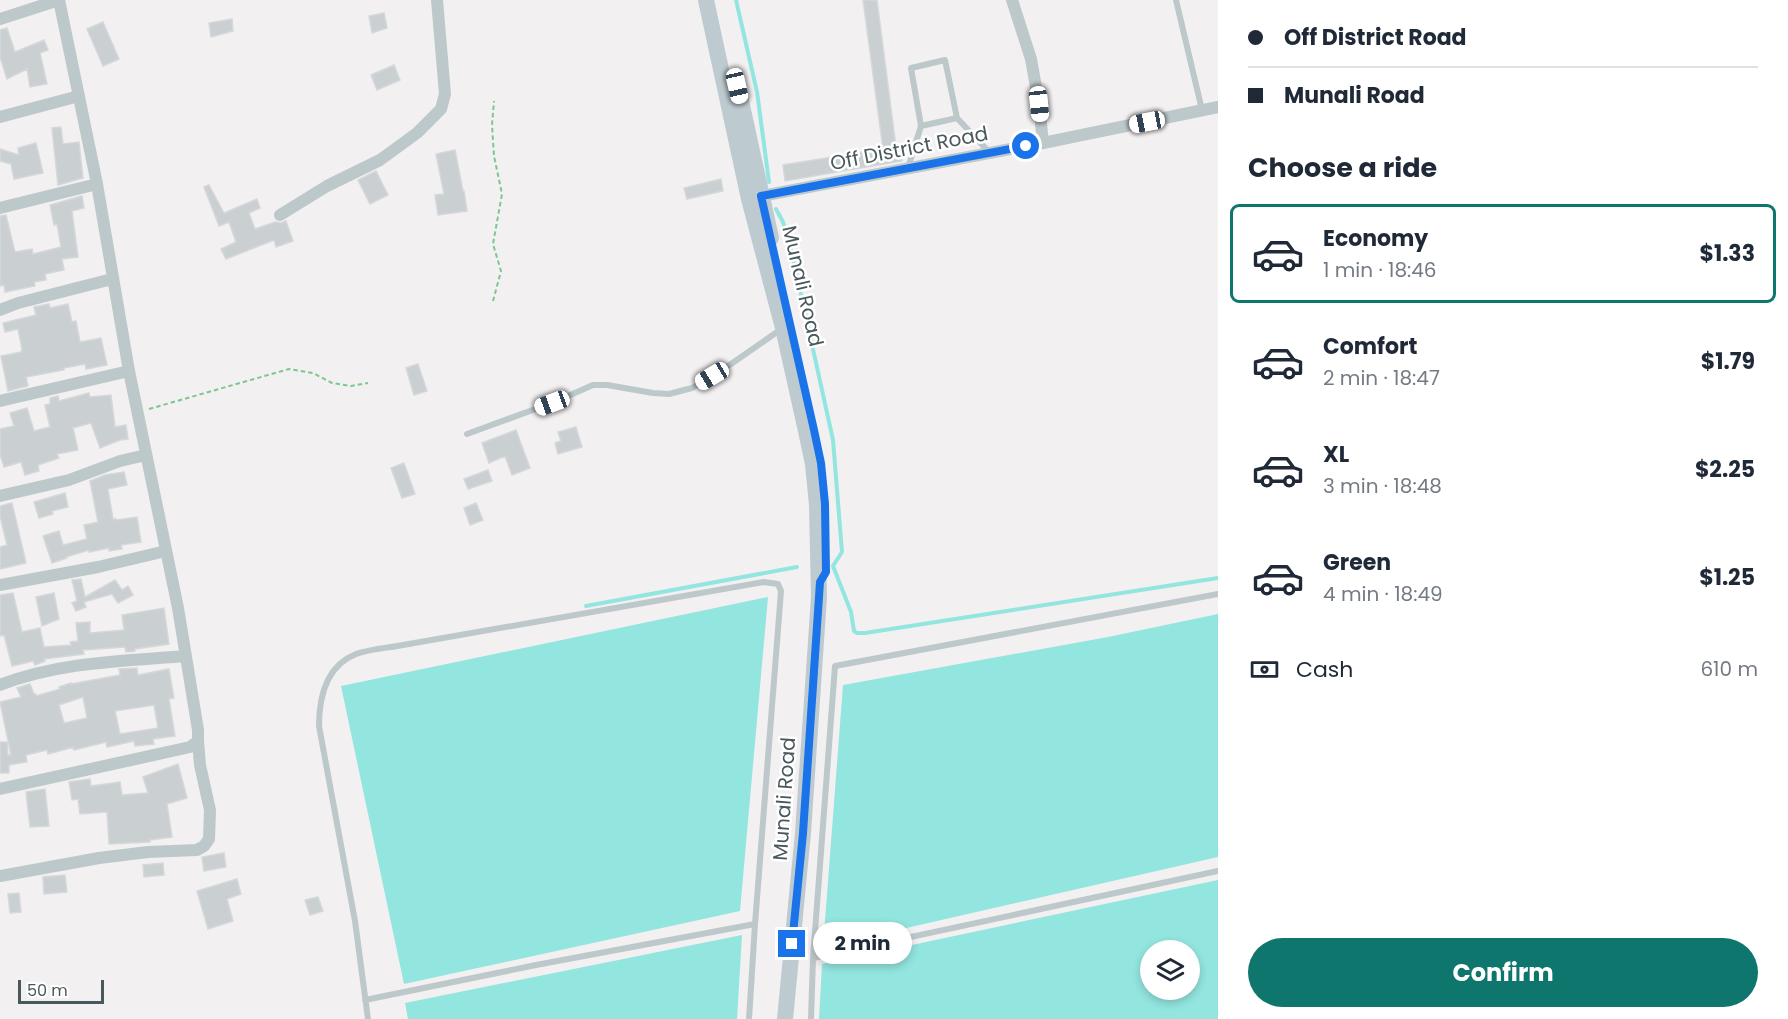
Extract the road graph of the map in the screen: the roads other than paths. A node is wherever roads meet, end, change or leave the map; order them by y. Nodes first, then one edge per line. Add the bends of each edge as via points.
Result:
1 (59, 0) edge
2 (437, 0) edge
3 (706, 0) edge
4 (718, 0) edge
5 (1012, 0) edge
6 (1176, 0) edge
7 (0, 20) edge
8 (79, 96) junction
9 (1218, 107) edge
10 (1202, 111) junction
11 (0, 117) edge
12 (957, 118) junction
13 (921, 126) junction
14 (1043, 143) junction
15 (990, 153) junction
16 (908, 168) junction
17 (97, 184) junction
18 (755, 197) junction
19 (0, 208) edge
20 (280, 215) dead end
21 (112, 279) junction
22 (0, 310) edge
23 (783, 328) junction
24 (129, 371) junction
25 (0, 401) edge
26 (467, 434) dead end
27 (146, 454) junction
28 (0, 496) edge
29 (166, 551) junction
30 (820, 582) junction
31 (0, 585) edge
32 (1218, 594) edge
33 (186, 656) junction
34 (0, 685) edge
35 (198, 741) junction
36 (0, 789) edge
37 (1218, 871) edge
38 (0, 876) edge
39 (755, 924) junction
40 (813, 958) junction
41 (365, 1000) junction
42 (368, 1019) edge
43 (749, 1019) edge
44 (785, 1019) edge
45 (811, 1019) edge

1 - 7 street
1 - 8 street
2 - 20 street via 445,94 441,108 417,133 380,160
3 - 18 main road, Munali Road
4 - 18 main road, Munali Road
5 - 14 street via 1031,59
6 - 10 lane
8 - 11 street
8 - 17 street
9 - 10 street, Off District Road
10 - 14 street, Off District Road
12 - 13 lane
12 - 13 lane via 945,60 911,68
12 - 15 lane
13 - 16 lane
14 - 15 street, Off District Road
15 - 16 street, Off District Road
16 - 18 street, Off District Road
17 - 19 street
17 - 21 street
18 - 23 main road, Munali Road
18 - 30 main road, Munali Road via 821,463 826,572
21 - 22 street
21 - 24 street
23 - 26 lane via 692,388 669,394 593,385
23 - 30 main road, Munali Road via 813,464
24 - 25 street
24 - 27 street
27 - 28 street via 69,480
27 - 29 street
29 - 31 street
29 - 33 street
30 - 44 main road, Munali Road via 803,833
32 - 40 lane via 835,666
33 - 34 street via 62,668
33 - 35 street
35 - 36 street via 190,747
35 - 38 street via 210,810 209,839 204,846 197,850 99,858
37 - 40 lane
39 - 41 lane
39 - 41 lane via 782,591 778,585 764,582 403,645 355,655 339,666 325,684 319,726 355,921
39 - 43 lane
40 - 45 lane
41 - 42 lane

